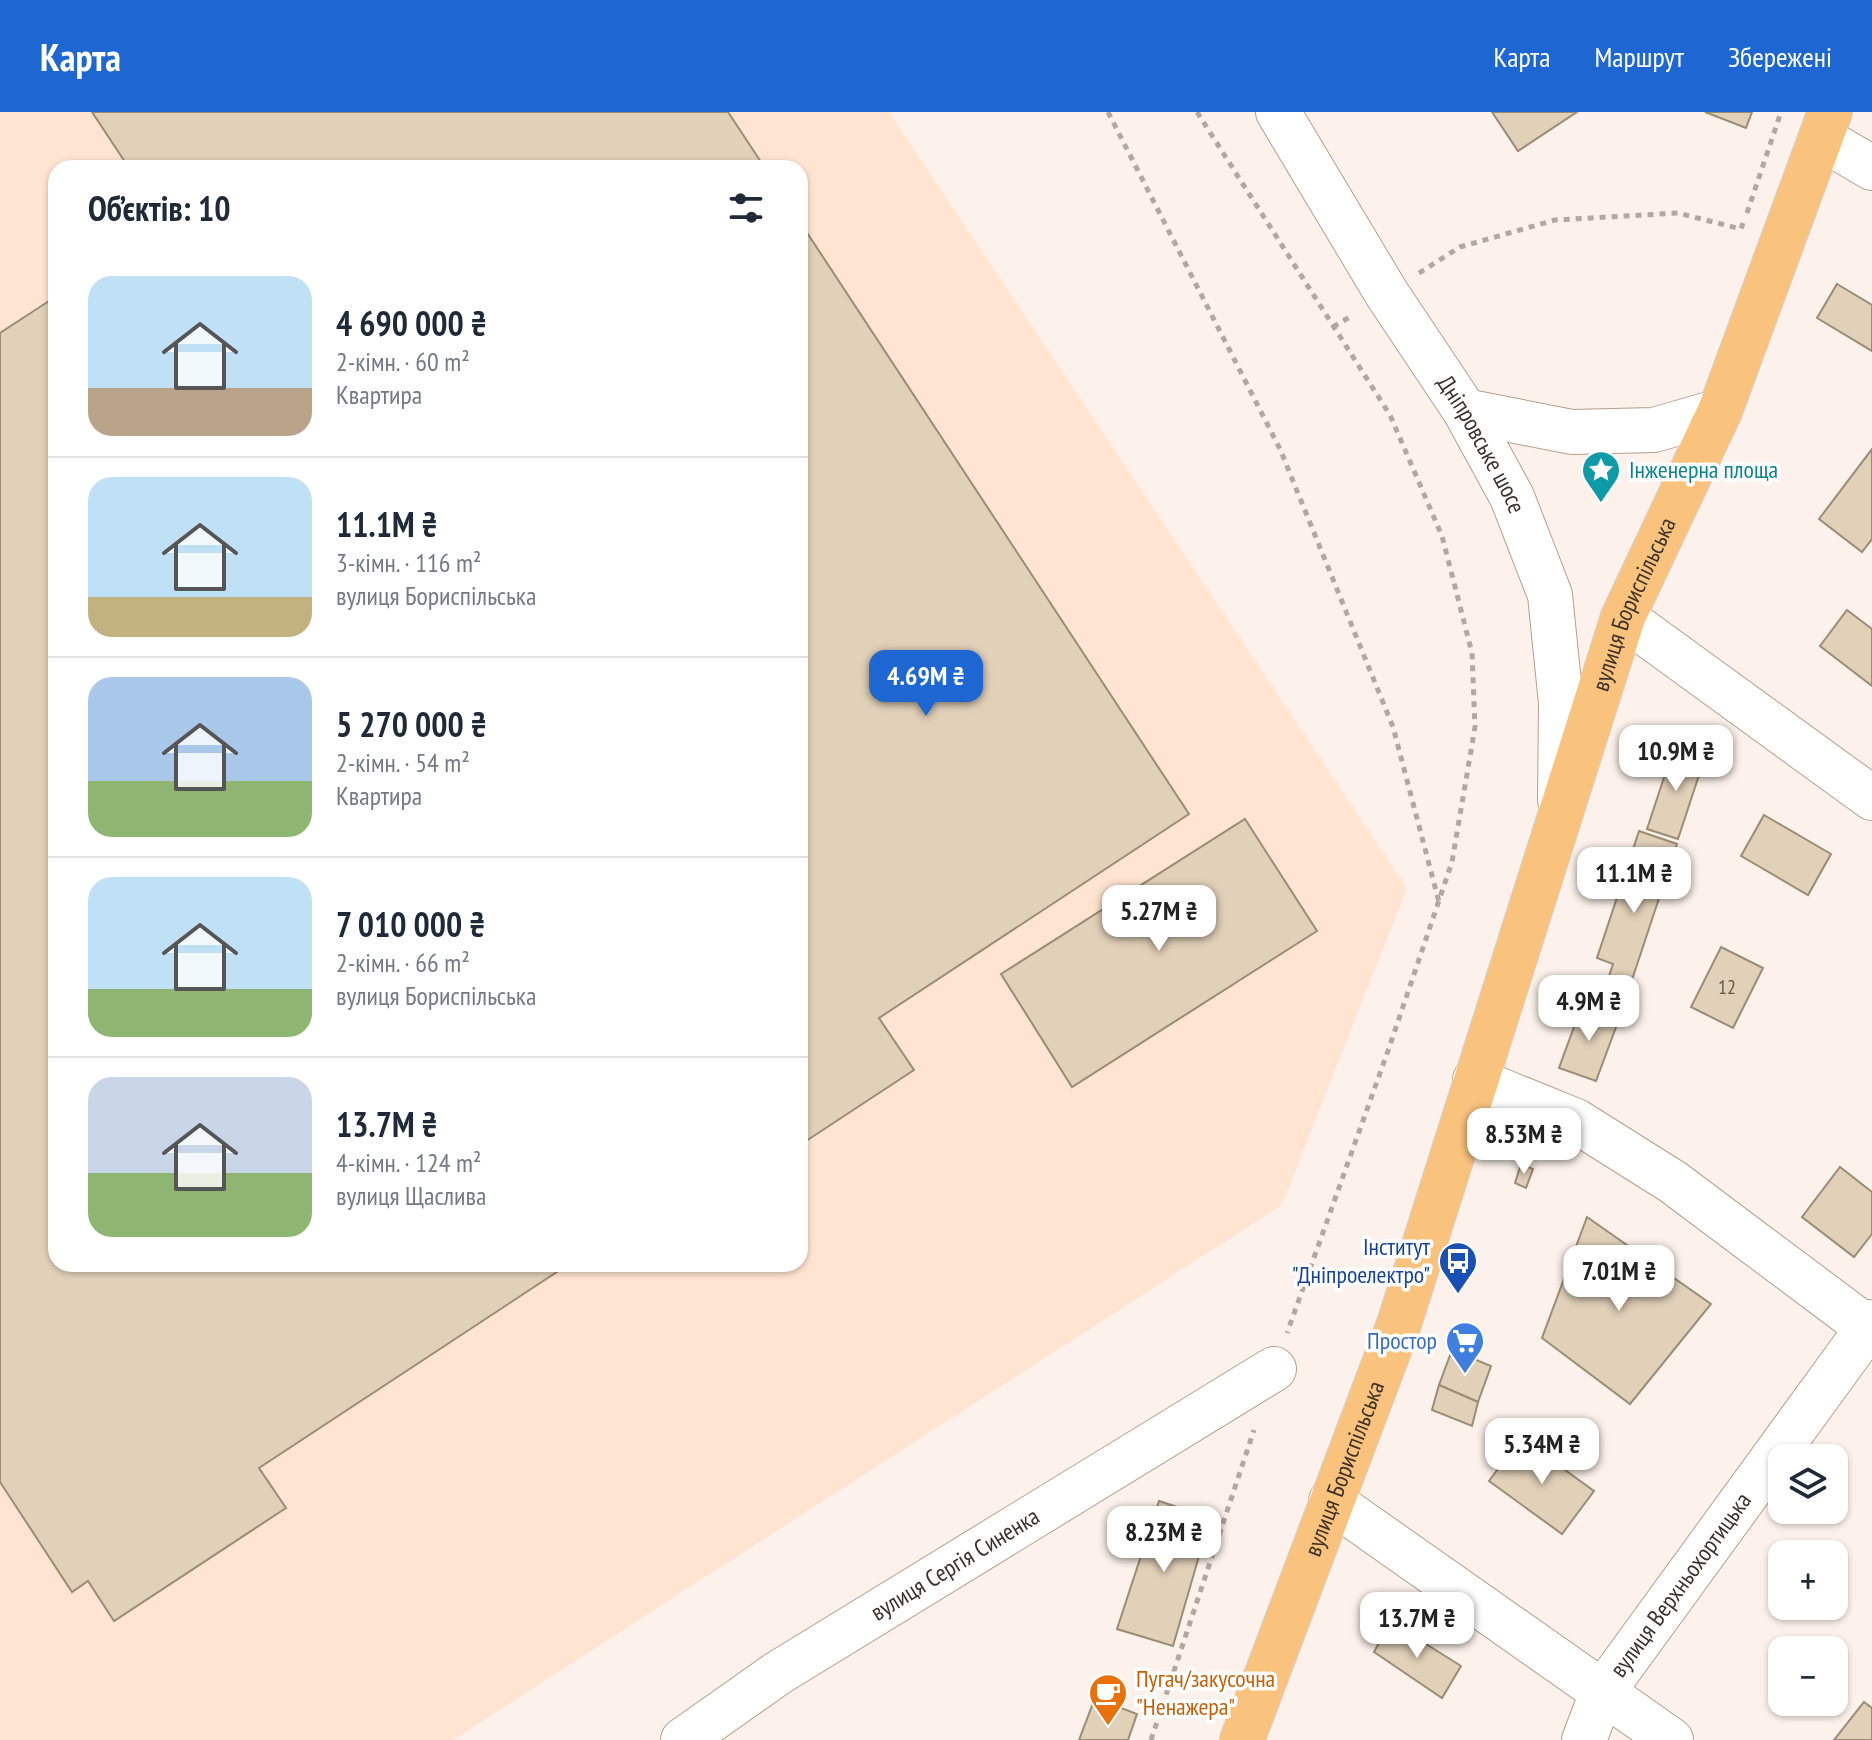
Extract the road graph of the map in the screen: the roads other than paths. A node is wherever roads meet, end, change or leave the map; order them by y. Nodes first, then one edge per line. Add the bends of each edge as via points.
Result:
1 (1278, 112) edge
2 (1825, 125) edge
3 (1872, 168) edge
4 (1465, 411) junction
5 (1720, 411) junction
6 (1623, 617) junction
7 (1872, 798) edge
8 (1559, 817) junction
9 (1475, 1080) junction
10 (1871, 1327) edge
11 (1274, 1369) road end
12 (1331, 1501) junction
13 (1602, 1693) junction
14 (683, 1740) edge
15 (1242, 1740) edge
16 (1584, 1740) edge
17 (1671, 1740) edge

1 - 4 street, Дніпровське шосе via 1387,294
2 - 3 street
2 - 5 main road, вулиця Бориспільська
4 - 5 street via 1572,432 1654,430
4 - 8 street, Дніпровське шосе via 1512,497 1550,595 1561,703
5 - 6 main road, вулиця Бориспільська
6 - 7 street
6 - 8 main road, вулиця Бориспільська
8 - 9 main road, вулиця Бориспільська
9 - 10 street via 1576,1121 1649,1167
9 - 12 main road, вулиця Бориспільська via 1399,1324
10 - 13 street, вулиця Верхньохортицька
11 - 14 street, вулиця Сергія Синенка via 778,1673
12 - 13 street
12 - 15 main road, вулиця Бориспільська
13 - 16 street, вулиця Верхньохортицька
13 - 17 street

